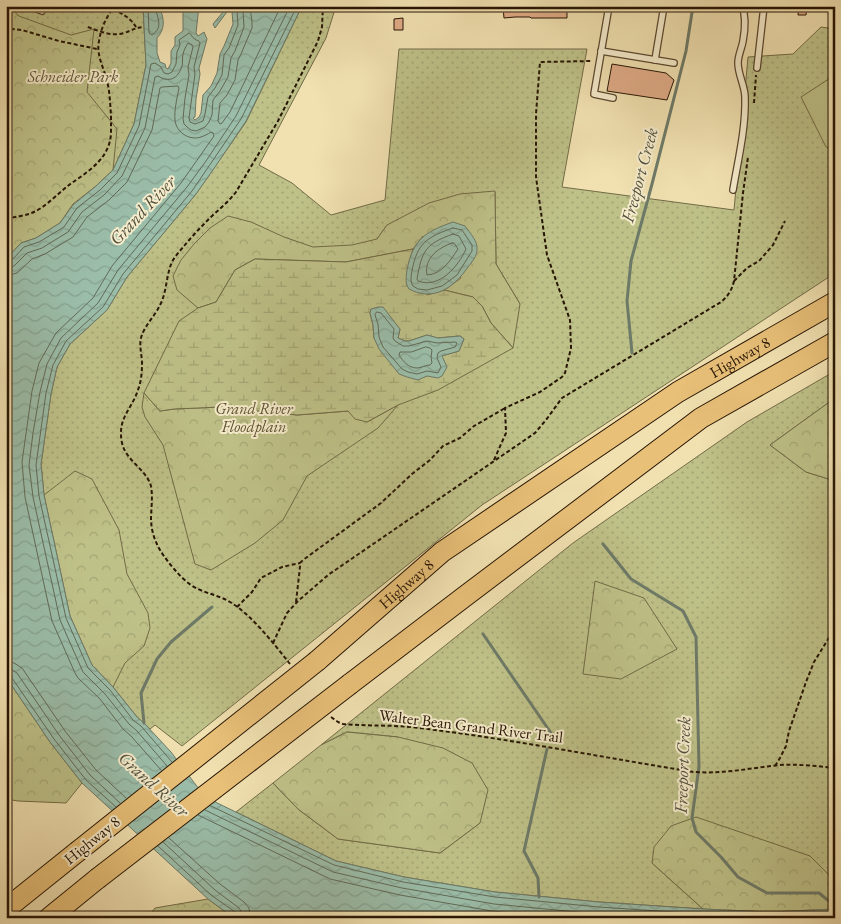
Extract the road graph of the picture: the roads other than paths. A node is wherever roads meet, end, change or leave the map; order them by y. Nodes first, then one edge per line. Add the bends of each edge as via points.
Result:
1 (29, 6) edge
2 (609, 6) edge
3 (664, 6) edge
4 (742, 6) edge
5 (764, 6) edge
6 (42, 11) dead end
7 (601, 51) junction
8 (655, 60) junction
9 (674, 63) dead end
10 (757, 68) road end
11 (613, 98) dead end
12 (733, 190) dead end
13 (835, 302) edge
14 (835, 342) edge
15 (6, 909) edge
16 (48, 918) edge

1 - 6 lane
2 - 7 lane
3 - 8 lane
4 - 12 lane via 745,13 738,63 745,102
5 - 10 lane
7 - 8 lane
7 - 11 lane via 594,94
8 - 9 lane
13 - 15 highway, Highway 8, bridge via 678,392 442,552 317,661
14 - 16 highway, Highway 8, bridge via 702,418

